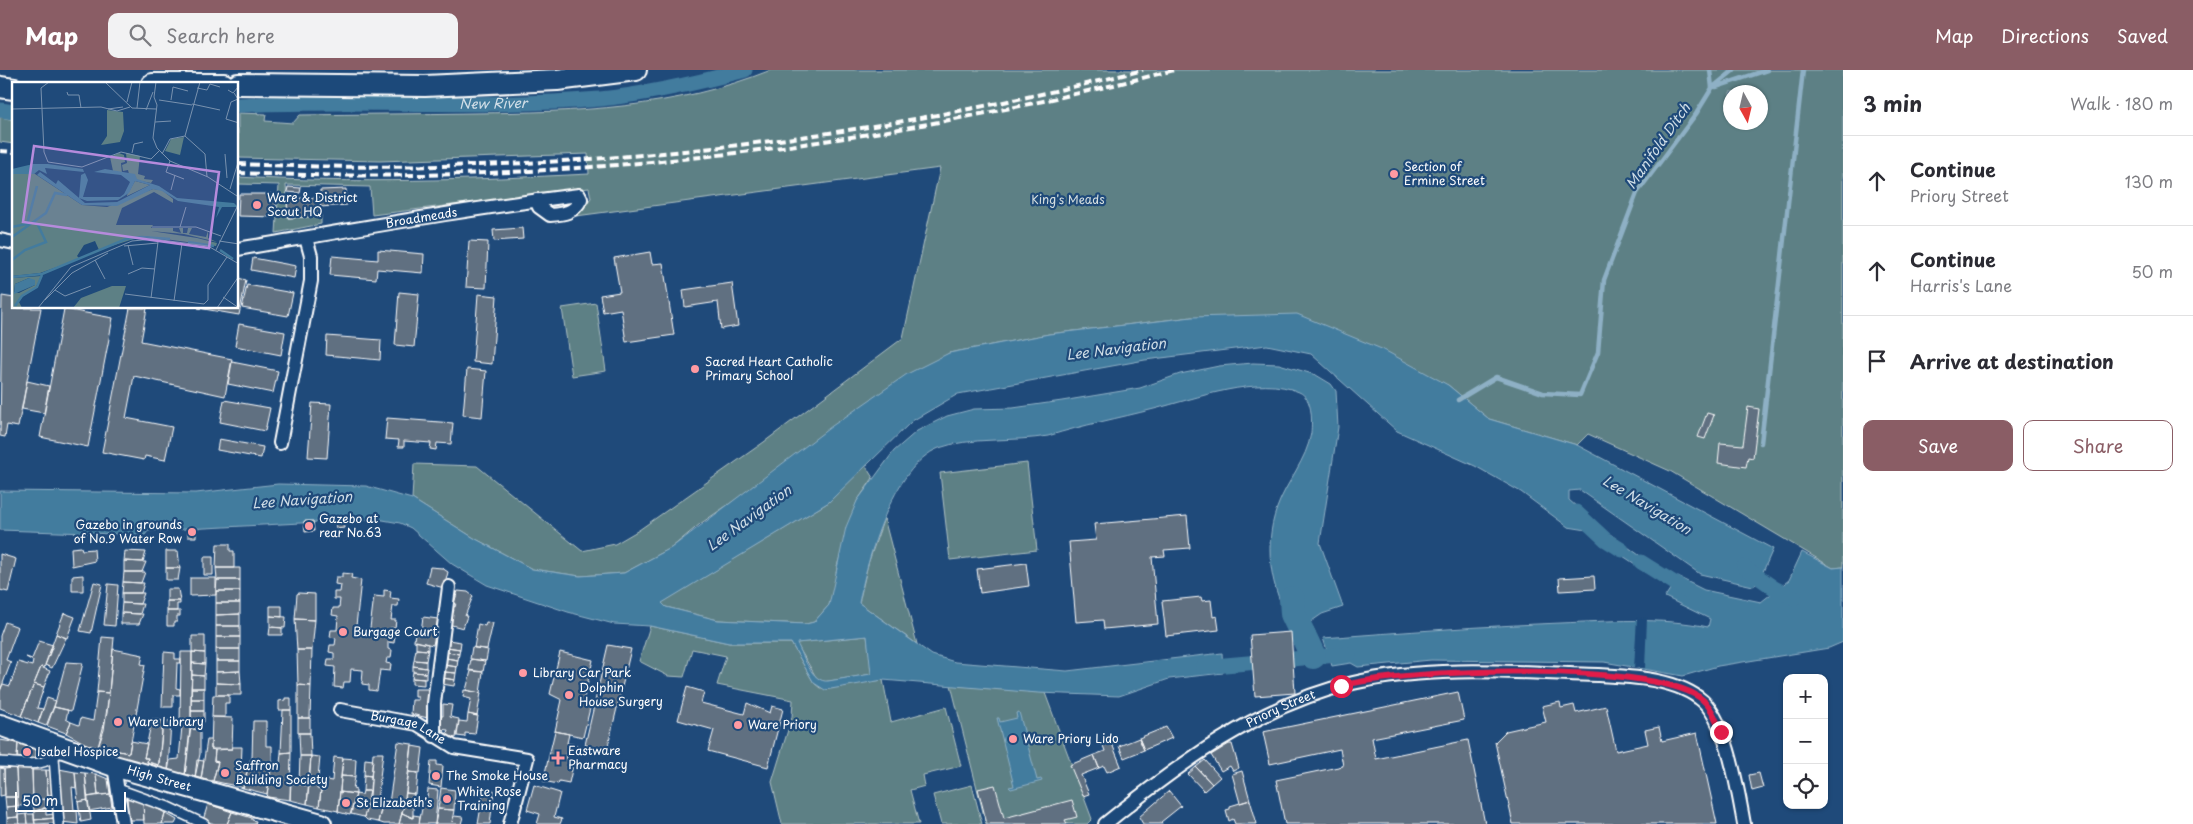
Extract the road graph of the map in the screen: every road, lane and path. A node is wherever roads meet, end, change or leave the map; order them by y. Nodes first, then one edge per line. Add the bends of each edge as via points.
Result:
1 (636, 70) edge
2 (499, 76) edge
3 (270, 77) edge
4 (239, 84) edge
5 (536, 200) dead end
6 (306, 238) junction
7 (239, 249) edge
8 (280, 442) dead end
9 (449, 588) dead end
10 (340, 710) dead end
11 (0, 725) edge
12 (434, 736) junction
13 (58, 752) junction
14 (0, 762) edge
15 (114, 766) junction
16 (118, 790) junction
17 (59, 824) edge
18 (123, 824) edge
19 (204, 824) edge
20 (321, 824) edge
21 (510, 824) edge
22 (1105, 824) edge
23 (1744, 824) edge

1 - 2 main road via 557,80
2 - 3 main road via 425,86
3 - 4 main road
5 - 6 street, Broadmeads via 457,210
6 - 7 street, Broadmeads
6 - 8 street via 311,281
9 - 12 street via 434,703
10 - 12 street, Burgage Lane via 417,724
11 - 13 main road, High Street
12 - 21 street, Burgage Lane via 454,748 527,758
13 - 14 street via 43,763
13 - 15 main road, High Street
13 - 17 street
15 - 16 street
15 - 20 main road, High Street
16 - 18 street
16 - 19 street via 168,807
22 - 23 street, Priory Street via 1207,748 1248,722 1352,683 1454,673 1530,672 1639,678 1699,697 1710,708 1726,746

